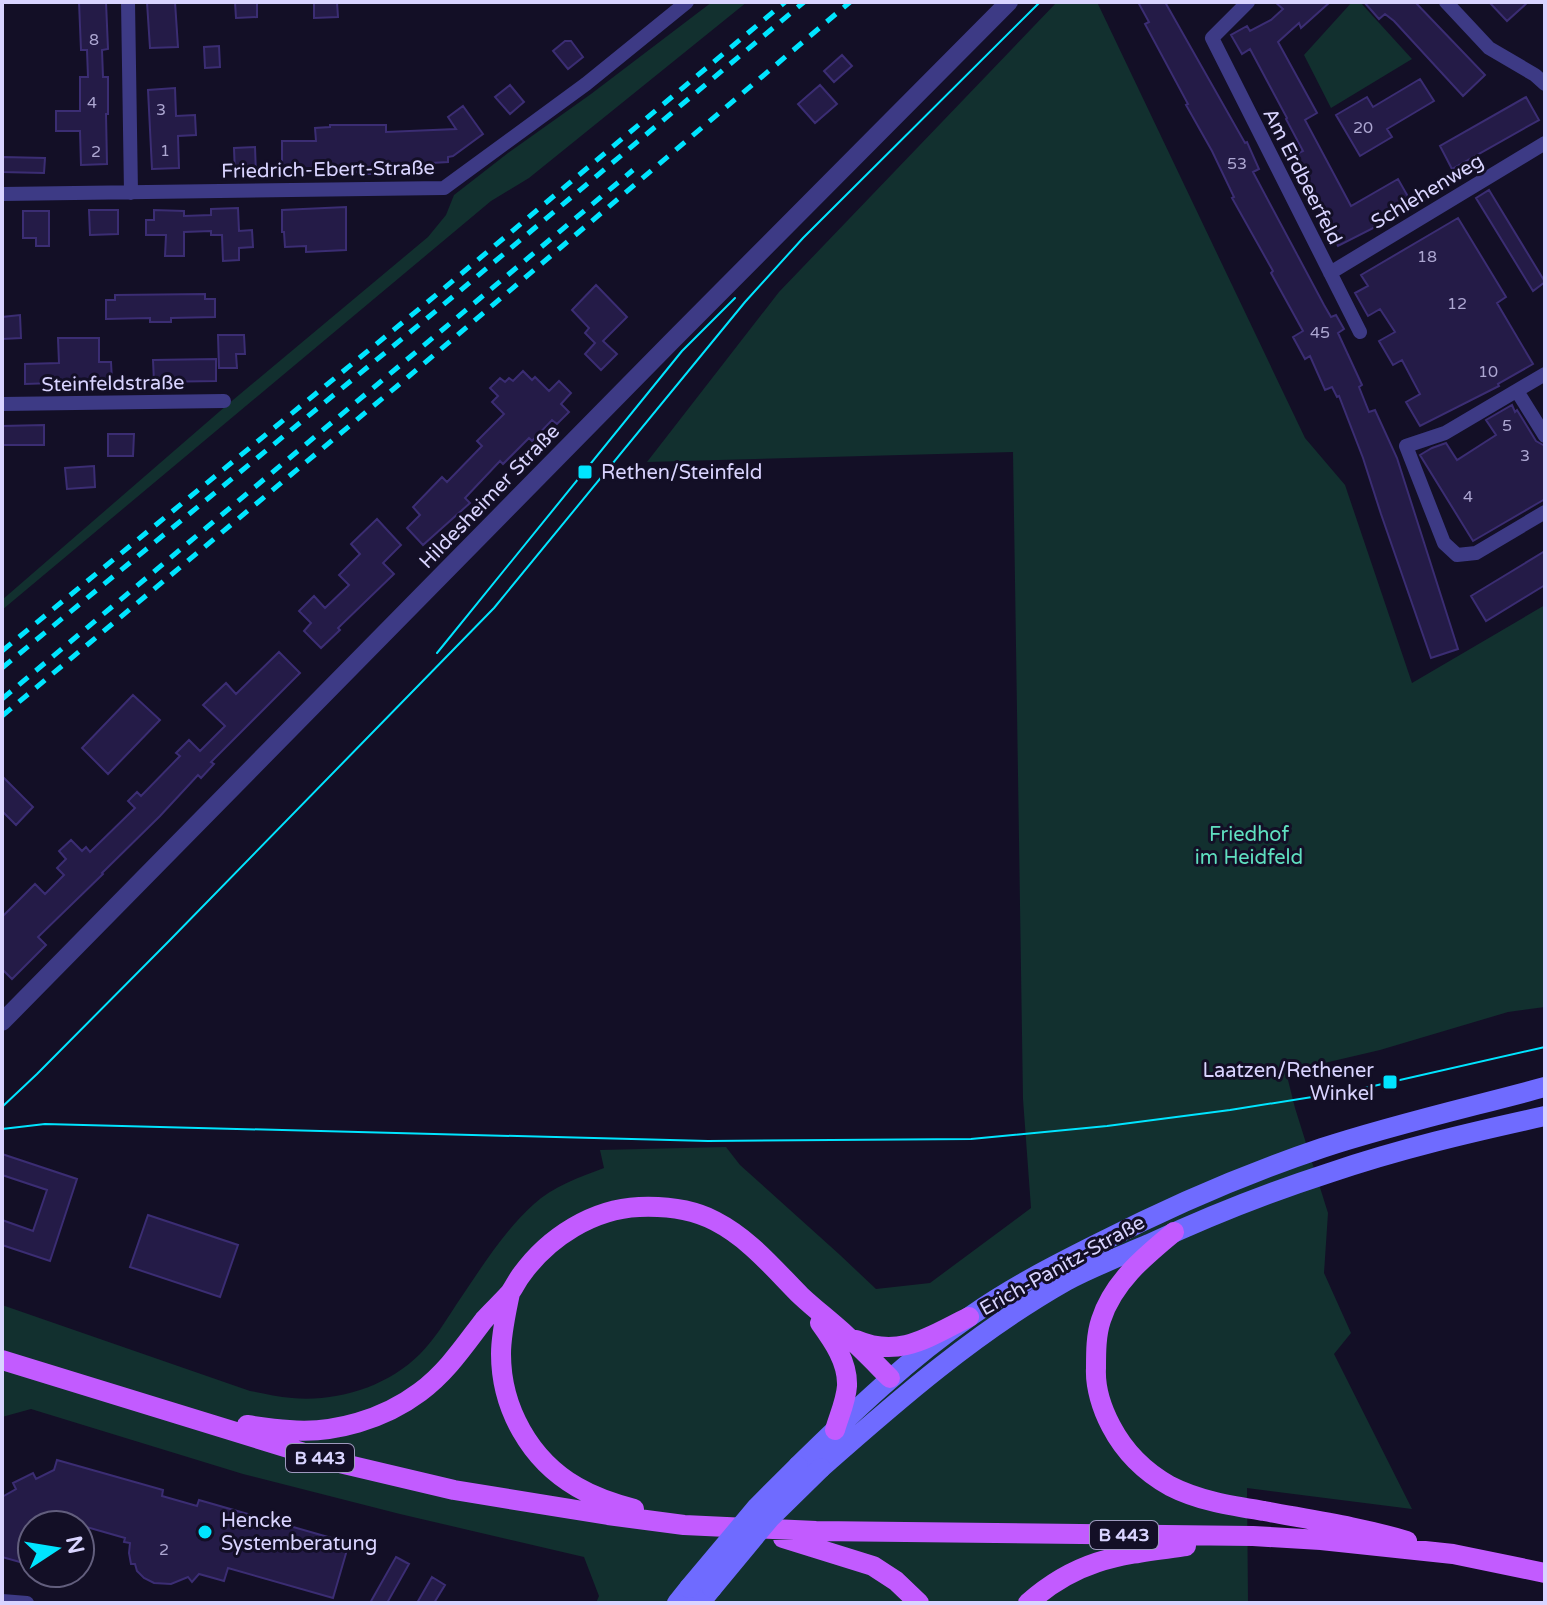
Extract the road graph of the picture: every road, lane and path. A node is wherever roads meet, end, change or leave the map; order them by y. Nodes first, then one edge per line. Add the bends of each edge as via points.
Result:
1 (128, 2) edge
2 (687, 2) edge
3 (1009, 2) edge
4 (1248, 2) edge
5 (1446, 2) edge
6 (1545, 84) edge
7 (1545, 143) edge
8 (131, 193) junction
9 (2, 194) edge
10 (1330, 273) junction
11 (1360, 332) dead end
12 (1545, 374) edge
13 (1517, 391) junction
14 (224, 401) dead end
15 (2, 404) edge
16 (1545, 436) edge
17 (1545, 512) edge
18 (2, 1022) edge
19 (1545, 1087) edge
20 (1545, 1116) edge
21 (1174, 1232) junction
22 (511, 1292) junction
23 (802, 1296) junction
24 (969, 1317) junction
25 (848, 1337) junction
26 (2, 1360) edge
27 (890, 1378) junction
28 (903, 1396) junction
29 (189, 1418) junction
30 (835, 1430) junction
31 (684, 1525) junction
32 (749, 1528) junction
33 (1253, 1536) junction
34 (1453, 1554) junction
35 (1545, 1573) edge
36 (695, 1595) edge
37 (2, 1601) edge
38 (27, 1603) edge
39 (919, 1603) edge
40 (1028, 1603) edge

1 - 8 street
2 - 8 street, Friedrich-Ebert-Straße via 444,188
3 - 18 street, Hildesheimer Straße
4 - 10 street, Am Erdbeerfeld via 1212,38
5 - 6 street via 1489,48
7 - 10 street, Schlehenweg
8 - 9 street, Friedrich-Ebert-Straße
10 - 11 street, Am Erdbeerfeld
12 - 13 street
13 - 16 street
13 - 17 street via 1445,433 1406,446 1444,543 1457,555 1476,553
14 - 15 street, Steinfeldstraße
19 - 24 main road, Erich-Panitz-Straße via 1322,1148 1246,1176 1139,1222
20 - 21 main road, Erich-Panitz-Straße via 1331,1172
21 - 28 main road, Erich-Panitz-Straße via 1068,1280 982,1335
21 - 34 main road via 1117,1287 1101,1319 1095,1378 1104,1414 1119,1441 1140,1465 1200,1498 1379,1532
22 - 23 main road via 523,1272 574,1226 602,1213 657,1206 712,1219 736,1233
22 - 29 main road via 440,1376 373,1417 348,1426 292,1431
22 - 31 main road via 501,1354 504,1386 532,1448 579,1489
23 - 25 main road
23 - 30 main road via 845,1369 847,1386
24 - 25 main road via 899,1347 881,1348
24 - 27 main road, Erich-Panitz-Straße
25 - 27 main road
26 - 29 main road, B 443
27 - 28 main road
27 - 30 main road, Erich-Panitz-Straße
28 - 36 main road, Erich-Panitz-Straße, bridge via 821,1468
29 - 31 main road, B 443 via 327,1460 454,1490
30 - 36 main road, Erich-Panitz-Straße, bridge via 757,1507
31 - 32 main road, B 443
32 - 33 main road, B 443
32 - 39 main road via 873,1566
33 - 34 main road, B 443
33 - 40 main road via 1113,1556 1048,1585
34 - 35 main road, B 443
37 - 38 street

